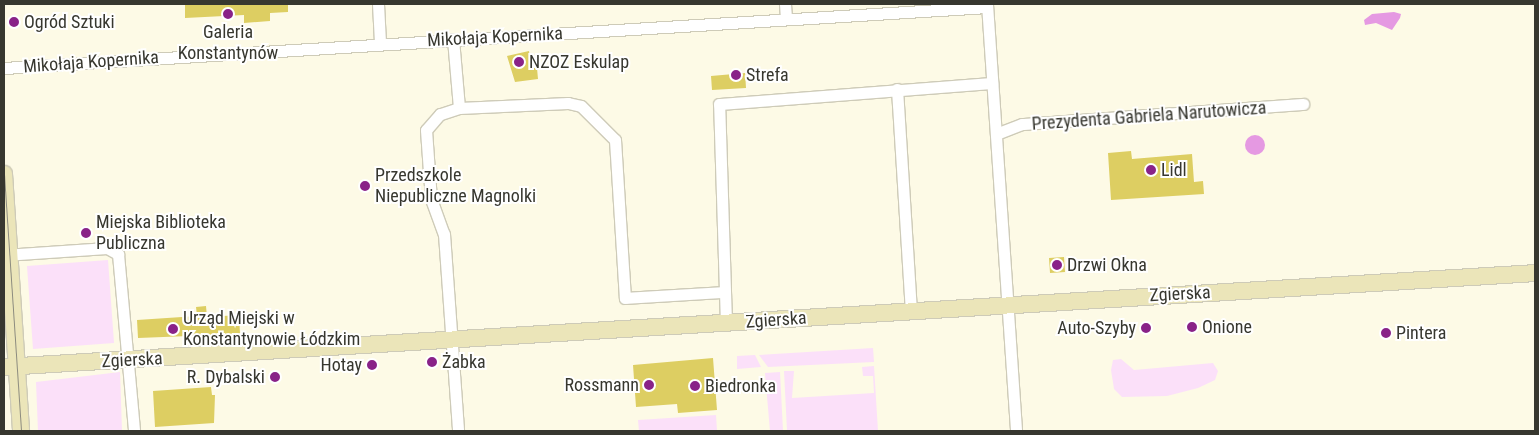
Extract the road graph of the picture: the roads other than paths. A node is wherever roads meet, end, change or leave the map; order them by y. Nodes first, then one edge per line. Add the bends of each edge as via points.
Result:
1 (378, 4) edge
2 (785, 4) edge
3 (987, 5) edge
4 (786, 19) junction
5 (453, 39) junction
6 (380, 44) junction
7 (4, 68) edge
8 (992, 83) junction
9 (897, 89) junction
10 (1303, 104) dead end
11 (458, 108) junction
12 (996, 134) junction
13 (4, 174) edge
14 (7, 255) edge
15 (1535, 273) edge
16 (724, 292) junction
17 (1008, 305) junction
18 (911, 311) junction
19 (726, 323) junction
20 (452, 340) junction
21 (128, 360) junction
22 (10, 367) edge
23 (21, 431) edge
24 (134, 431) edge
25 (458, 431) edge
26 (1016, 431) edge

1 - 6 street
2 - 4 street
3 - 4 street, Mikołaja Kopernika
3 - 8 street
4 - 5 street, Mikołaja Kopernika
5 - 6 street, Mikołaja Kopernika
5 - 11 street
6 - 7 street, Mikołaja Kopernika
8 - 9 street
8 - 12 street
9 - 16 street via 719,104
9 - 18 street
10 - 12 street, Prezydenta Gabriela Narutowicza via 1022,124
11 - 16 street via 568,103 581,106 615,140 625,298
11 - 20 street via 440,114 426,130 431,199 444,234
12 - 17 street
13 - 14 main road
14 - 21 street via 107,248 118,254
14 - 22 main road
15 - 17 main road, Zgierska
16 - 19 street
17 - 18 main road, Zgierska
17 - 26 street
18 - 19 main road, Zgierska
19 - 20 main road, Zgierska
20 - 21 main road, Zgierska
20 - 25 street
21 - 22 main road, Zgierska
21 - 24 street
22 - 23 main road

